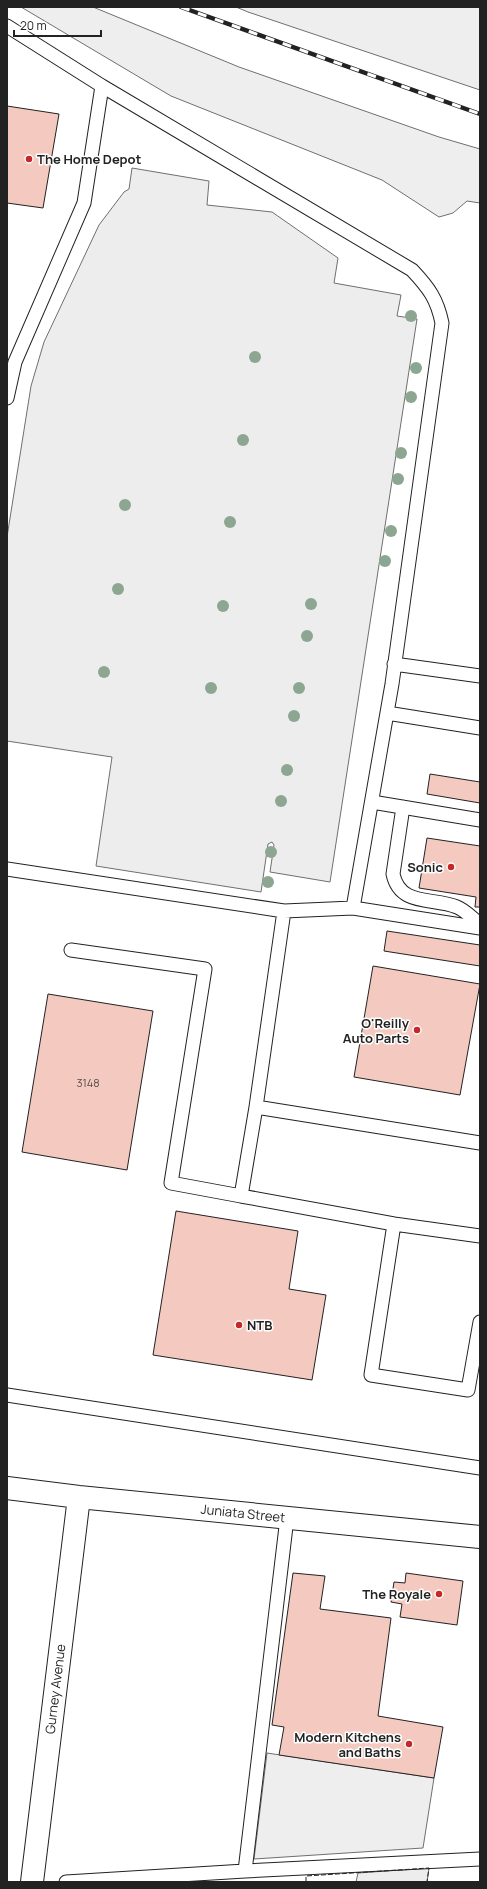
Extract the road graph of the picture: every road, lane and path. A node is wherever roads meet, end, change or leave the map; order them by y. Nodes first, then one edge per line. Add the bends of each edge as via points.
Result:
1 (7, 26) edge
2 (102, 86) junction
3 (7, 398) edge
4 (394, 664) junction
5 (480, 676) edge
6 (387, 713) junction
7 (480, 728) edge
8 (372, 802) junction
9 (403, 807) junction
10 (480, 820) edge
11 (7, 868) edge
12 (353, 908) junction
13 (284, 911) junction
14 (480, 924) edge
15 (480, 928) edge
16 (71, 950) dead end
17 (256, 1107) junction
18 (480, 1143) edge
19 (241, 1196) junction
20 (394, 1224) junction
21 (480, 1236) edge
22 (480, 1322) edge
23 (7, 1395) edge
24 (480, 1468) edge
25 (7, 1488) edge
26 (79, 1497) junction
27 (287, 1518) junction
28 (480, 1537) edge
29 (480, 1859) edge
30 (245, 1871) junction
31 (32, 1882) edge
32 (66, 1882) edge

1 - 2 lane
2 - 3 lane via 84,203 15,362
2 - 4 lane via 412,270 427,286 439,306 442,323
4 - 5 lane
4 - 6 lane
6 - 7 lane
6 - 8 lane
8 - 9 lane
8 - 12 lane
9 - 10 lane
9 - 14 lane via 393,874 395,883 404,894 458,907
11 - 13 lane
12 - 13 lane
12 - 15 lane
13 - 17 lane
16 - 19 lane via 205,969 172,1183
17 - 18 lane
17 - 19 lane
19 - 20 lane
20 - 21 lane
20 - 22 lane via 371,1375 468,1390
23 - 24 lane
25 - 26 street, Juniata Street
26 - 27 street, Juniata Street
26 - 31 street, Gurney Avenue
27 - 28 street, Juniata Street
27 - 30 lane
29 - 30 lane
30 - 32 lane

